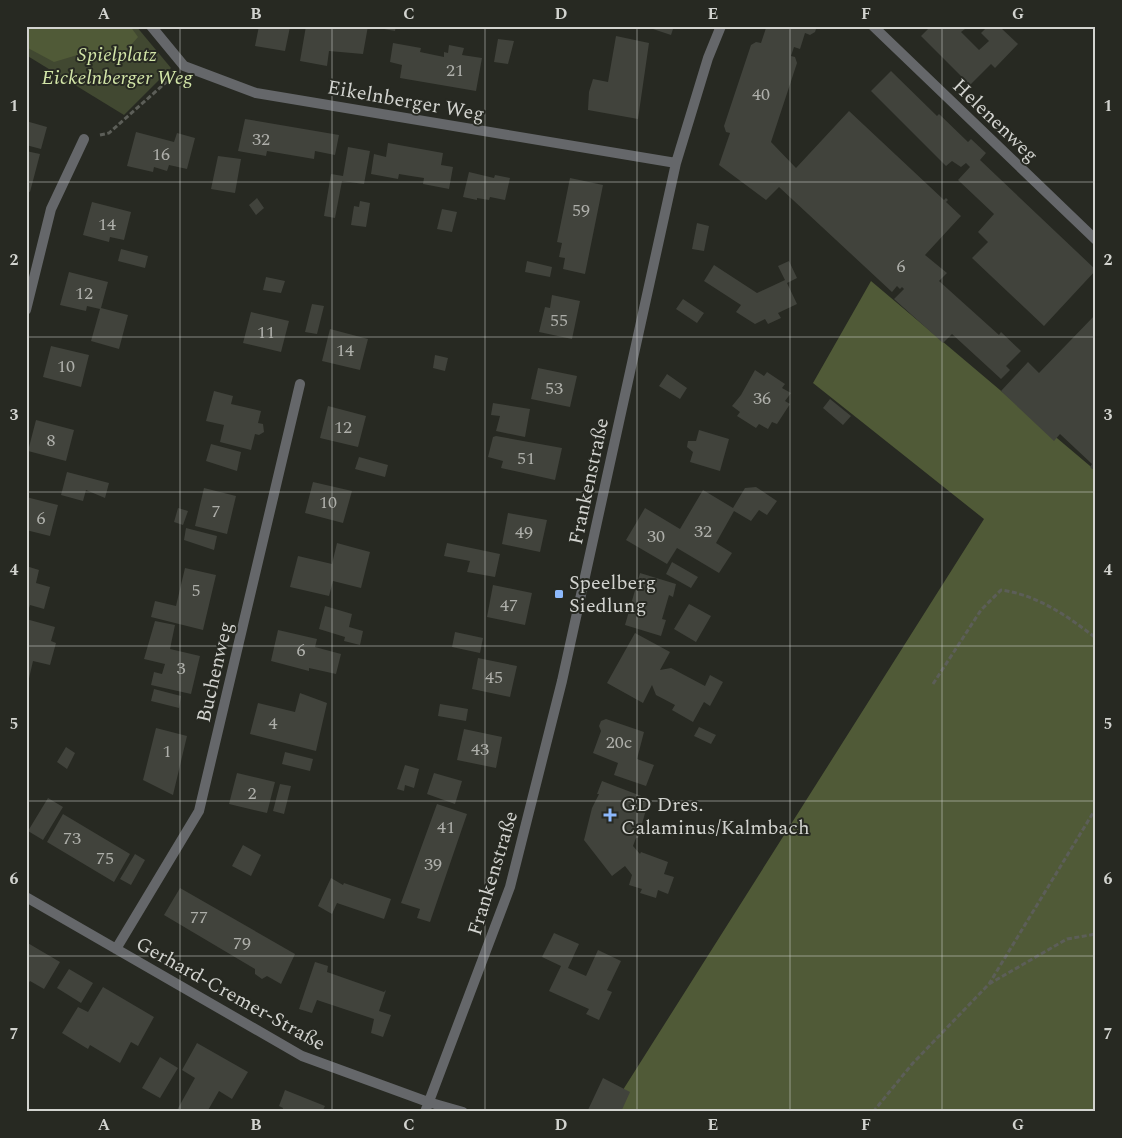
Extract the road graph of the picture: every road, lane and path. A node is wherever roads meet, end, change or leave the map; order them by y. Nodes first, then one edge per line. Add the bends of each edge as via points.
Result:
1 (151, 26) edge
2 (720, 26) edge
3 (872, 26) edge
4 (184, 66) junction
5 (84, 139) joint
6 (676, 163) junction
7 (1096, 240) edge
8 (26, 310) edge
9 (300, 384) dead end
10 (1096, 638) edge
11 (933, 684) dead end
12 (1096, 808) edge
13 (26, 897) edge
14 (1096, 934) edge
15 (116, 949) junction
16 (989, 984) junction
17 (426, 1107) edge
18 (463, 1112) edge
19 (872, 1112) edge

1 - 4 street, Eikelnberger Weg
2 - 6 street, Frankenstraße
3 - 7 street, Helenenweg
4 - 5 path via 109,134
4 - 6 street, Eikelnberger Weg via 256,93
5 - 8 street via 51,209
6 - 17 street, Frankenstraße via 562,681 510,887
9 - 15 street, Buchenweg via 199,811
10 - 11 path via 1062,613 1021,593 1001,590 981,610
12 - 16 path
13 - 15 street, Gerhard-Cremer-Straße
14 - 16 path via 1067,939
15 - 17 street, Gerhard-Cremer-Straße via 302,1056
16 - 19 path
17 - 18 street, Gerhard-Cremer-Straße

